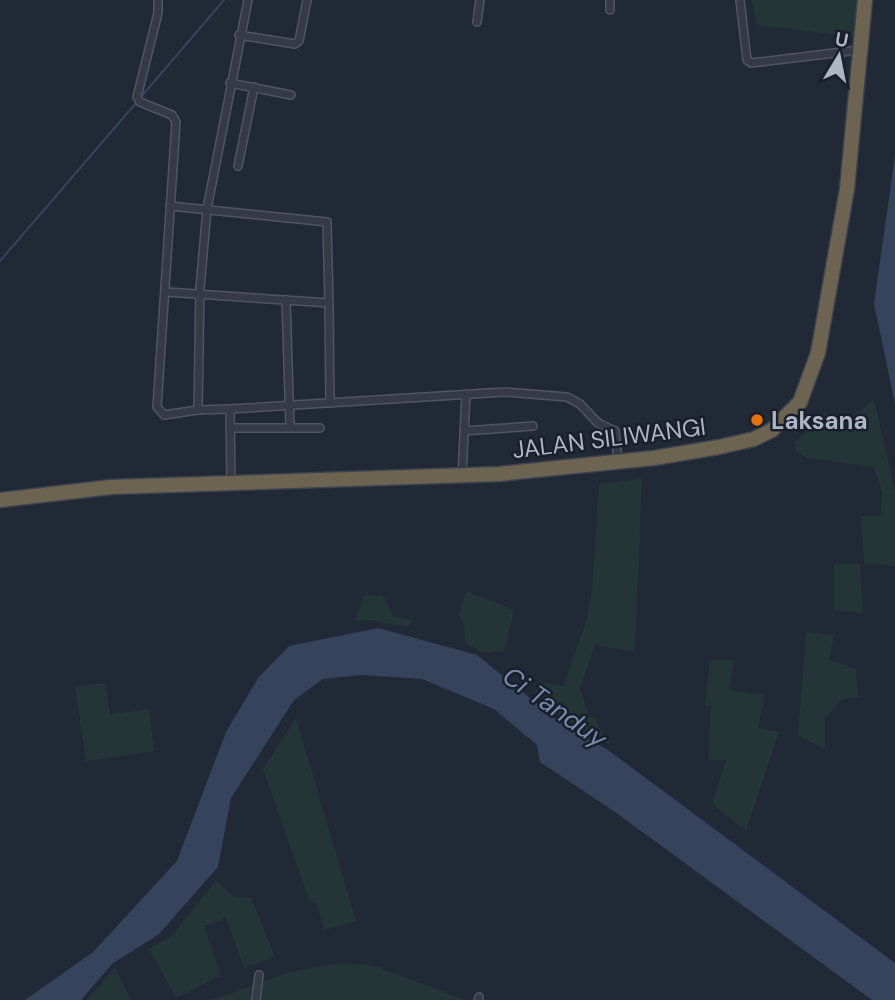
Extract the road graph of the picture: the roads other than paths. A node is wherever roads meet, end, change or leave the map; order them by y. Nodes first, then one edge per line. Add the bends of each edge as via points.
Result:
1 (158, 0) edge
2 (248, 0) edge
3 (307, 0) edge
4 (480, 0) edge
5 (610, 0) edge
6 (740, 0) edge
7 (865, 0) edge
8 (610, 10) dead end
9 (477, 22) dead end
10 (239, 35) junction
11 (859, 50) junction
12 (230, 83) junction
13 (254, 87) junction
14 (291, 95) dead end
15 (238, 166) dead end
16 (170, 206) junction
17 (207, 209) junction
18 (166, 292) junction
19 (200, 293) junction
20 (286, 300) junction
21 (329, 303) junction
22 (466, 395) junction
23 (330, 403) junction
24 (289, 404) junction
25 (230, 409) junction
26 (198, 410) junction
27 (533, 426) dead end
28 (290, 427) junction
29 (230, 428) junction
30 (320, 428) dead end
31 (464, 430) junction
32 (618, 461) junction
33 (462, 476) junction
34 (231, 483) junction
35 (0, 500) edge
36 (259, 975) dead end
37 (256, 1000) edge

1 - 16 street via 138,99 175,118
2 - 10 street
3 - 10 street via 295,44
4 - 9 street
5 - 8 street
6 - 11 street via 751,63
7 - 11 highway, JALAN SILIWANGI
10 - 12 street
11 - 32 highway, JALAN SILIWANGI via 836,264 818,353 800,402 778,426 754,439
12 - 13 street
12 - 17 street
13 - 14 street
13 - 15 street
16 - 17 street
16 - 18 street
17 - 19 street
17 - 21 street via 327,222
18 - 19 street
18 - 26 street via 158,412
19 - 20 street
19 - 26 street
20 - 21 street
20 - 24 street
21 - 23 street
22 - 23 street
22 - 31 street
22 - 32 street via 505,392 573,399 598,423 615,431
23 - 24 street
24 - 25 street
24 - 28 street
25 - 26 street
25 - 29 street
27 - 31 street
28 - 29 street
28 - 30 street
29 - 34 street
31 - 33 street
32 - 33 highway, JALAN SILIWANGI
33 - 34 highway, JALAN SILIWANGI
34 - 35 highway, JALAN SILIWANGI via 111,486
36 - 37 street

